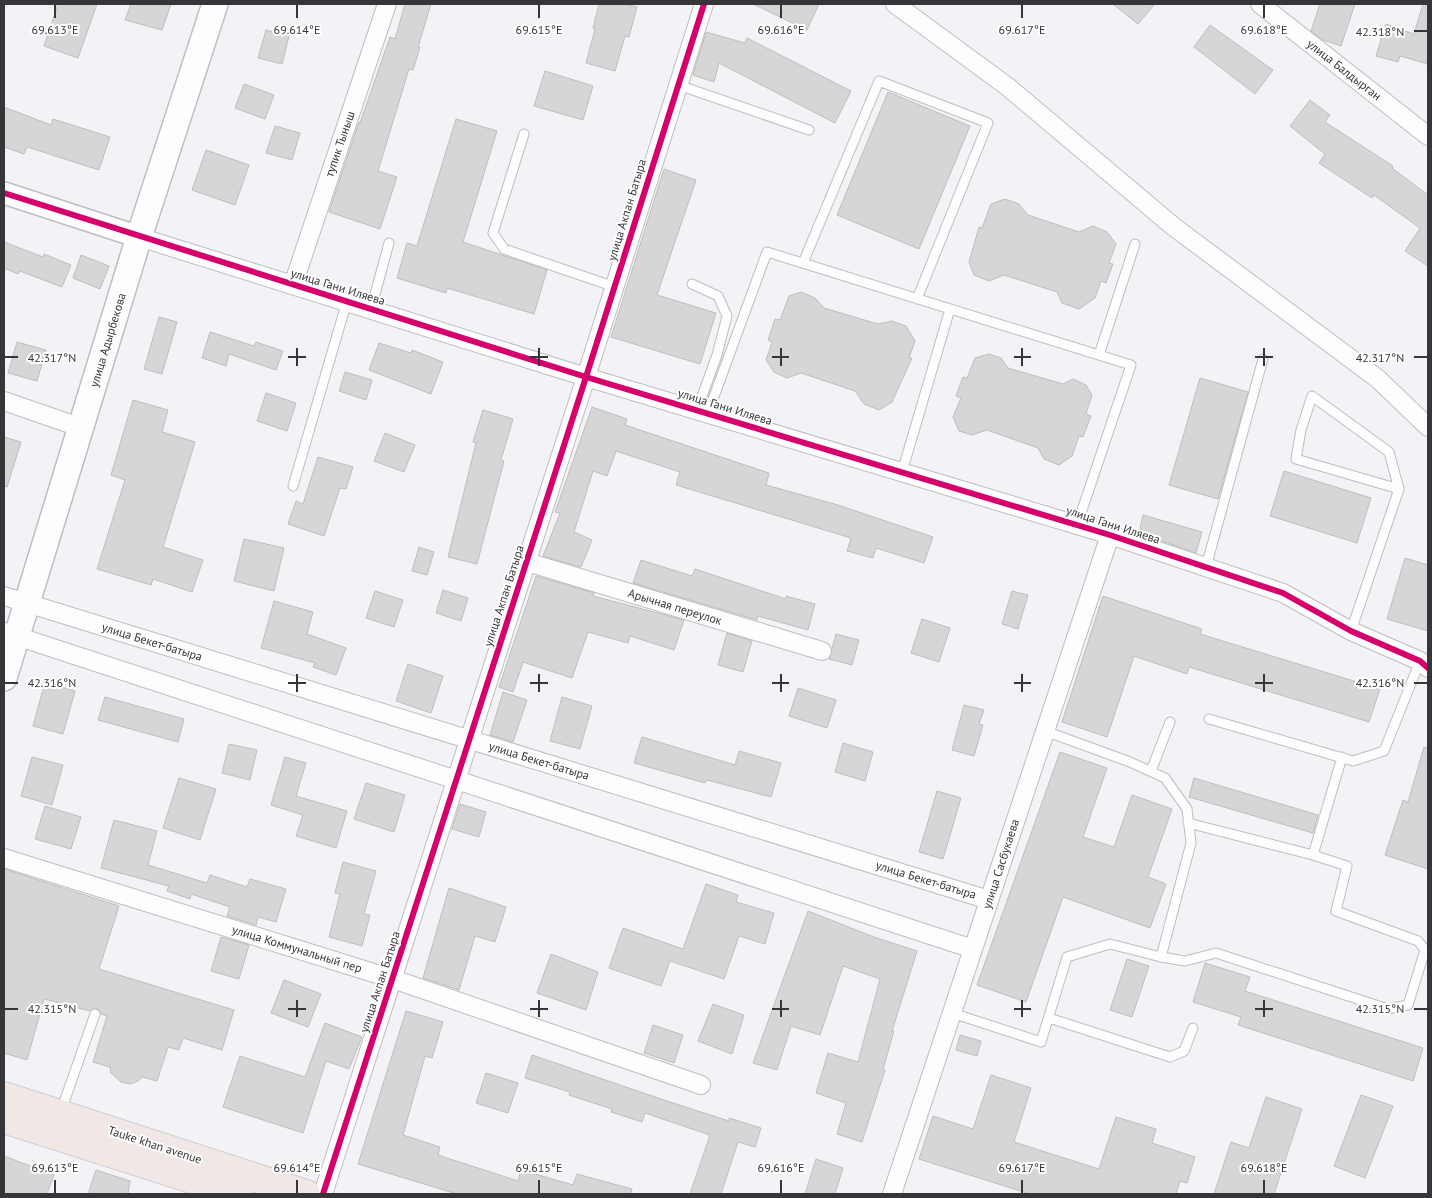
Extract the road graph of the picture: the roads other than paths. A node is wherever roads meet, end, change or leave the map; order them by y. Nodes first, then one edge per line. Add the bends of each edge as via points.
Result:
1 (215, 4) edge
2 (387, 4) edge
3 (704, 4) edge
4 (896, 4) edge
5 (1269, 7) edge
6 (678, 85) junction
7 (809, 130) dead end
8 (524, 134) dead end
9 (1428, 136) edge
10 (4, 194) edge
11 (140, 237) junction
12 (389, 242) dead end
13 (1134, 244) dead end
14 (803, 263) junction
15 (293, 284) junction
16 (692, 284) dead end
17 (614, 287) junction
18 (917, 298) junction
19 (347, 302) junction
20 (371, 309) junction
21 (950, 309) junction
22 (1099, 355) junction
23 (1263, 359) dead end
24 (586, 377) junction
25 (4, 401) edge
26 (702, 412) junction
27 (1428, 427) edge
28 (82, 428) junction
29 (902, 472) junction
30 (293, 486) dead end
31 (1399, 489) junction
32 (1077, 525) junction
33 (1110, 535) junction
34 (527, 562) junction
35 (1206, 567) junction
36 (15, 599) edge
37 (1351, 631) junction
38 (10, 634) edge
39 (822, 651) dead end
40 (1425, 664) edge
41 (4, 678) edge
42 (1209, 719) dead end
43 (1170, 722) dead end
44 (1045, 731) junction
45 (470, 740) junction
46 (1342, 758) junction
47 (1151, 771) junction
48 (457, 782) junction
49 (1188, 823) junction
50 (1313, 855) junction
51 (4, 858) edge
52 (989, 900) junction
53 (973, 949) junction
54 (1161, 956) junction
55 (393, 979) junction
56 (952, 1012) junction
57 (94, 1014) dead end
58 (1049, 1018) junction
59 (1193, 1028) dead end
60 (701, 1085) dead end
61 (4, 1096) edge
62 (60, 1114) junction
63 (4, 1119) edge
64 (239, 1194) edge
65 (306, 1194) edge
66 (323, 1194) edge
67 (892, 1194) edge

1 - 11 main road, улица Адырбекова
2 - 15 street, тупик Тыныш
3 - 6 street, улица Акпан Батыра
4 - 27 street via 1008,87 1174,227 1378,379
5 - 9 street, улица Балдырган
6 - 7 lane
6 - 17 street, улица Акпан Батыра
8 - 17 lane via 493,233 504,249
10 - 11 street, улица Гани Иляева
11 - 15 street, улица Гани Иляева
11 - 28 main road, улица Адырбекова
12 - 20 lane
13 - 22 lane
14 - 18 lane
14 - 18 lane via 879,81 988,123
14 - 26 lane via 767,252
15 - 19 street, улица Гани Иляева
16 - 26 lane via 718,296 727,316
17 - 24 street, улица Акпан Батыра
18 - 21 lane
19 - 20 street, улица Гани Иляева
19 - 30 lane
20 - 24 street, улица Гани Иляева
21 - 22 lane
21 - 29 lane
22 - 32 lane via 1131,365
23 - 35 lane
24 - 26 street, улица Гани Иляева
24 - 34 street, улица Акпан Батыра
25 - 28 street
26 - 29 street, улица Гани Иляева
28 - 36 main road, улица Адырбекова
29 - 32 street, улица Гани Иляева
31 - 31 lane via 1389,452 1312,396 1296,460
31 - 37 lane
32 - 33 street, улица Гани Иляева
33 - 35 street, улица Гани Иляева
33 - 44 street, улица Сасбукаева
34 - 39 street, Арычная переулок
34 - 45 street, улица Акпан Батыра
35 - 37 street, улица Гани Иляева via 1283,593
36 - 38 main road, улица Адырбекова
36 - 45 street, улица Бекет-батыра
37 - 40 street, улица Гани Иляева
38 - 41 main road, улица Адырбекова
38 - 48 street
40 - 46 lane via 1384,751 1353,761
42 - 46 lane
43 - 47 lane
44 - 47 lane
44 - 52 street, улица Сасбукаева
45 - 48 street, улица Акпан Батыра
45 - 52 street, улица Бекет-батыра
46 - 50 lane
47 - 49 lane via 1166,778 1187,809
48 - 53 street
48 - 55 street, улица Акпан Батыра
49 - 50 lane
49 - 54 lane via 1191,844
50 - 54 lane via 1347,866 1336,911 1418,940 1425,950 1408,1005 1388,1009 1216,953 1185,961
51 - 55 street, улица Коммунальный пер
52 - 53 street, улица Сасбукаева
53 - 56 street, улица Сасбукаева
54 - 58 lane via 1110,944 1067,957
55 - 60 street, улица Коммунальный пер
55 - 66 street, улица Акпан Батыра
56 - 58 lane via 1041,1042
56 - 67 street, улица Сасбукаева
57 - 62 lane
58 - 59 lane via 1170,1056 1184,1051
61 - 62 main road, Tauke khan avenue
62 - 65 main road, Tauke khan avenue
63 - 64 main road, Tauke khan avenue

